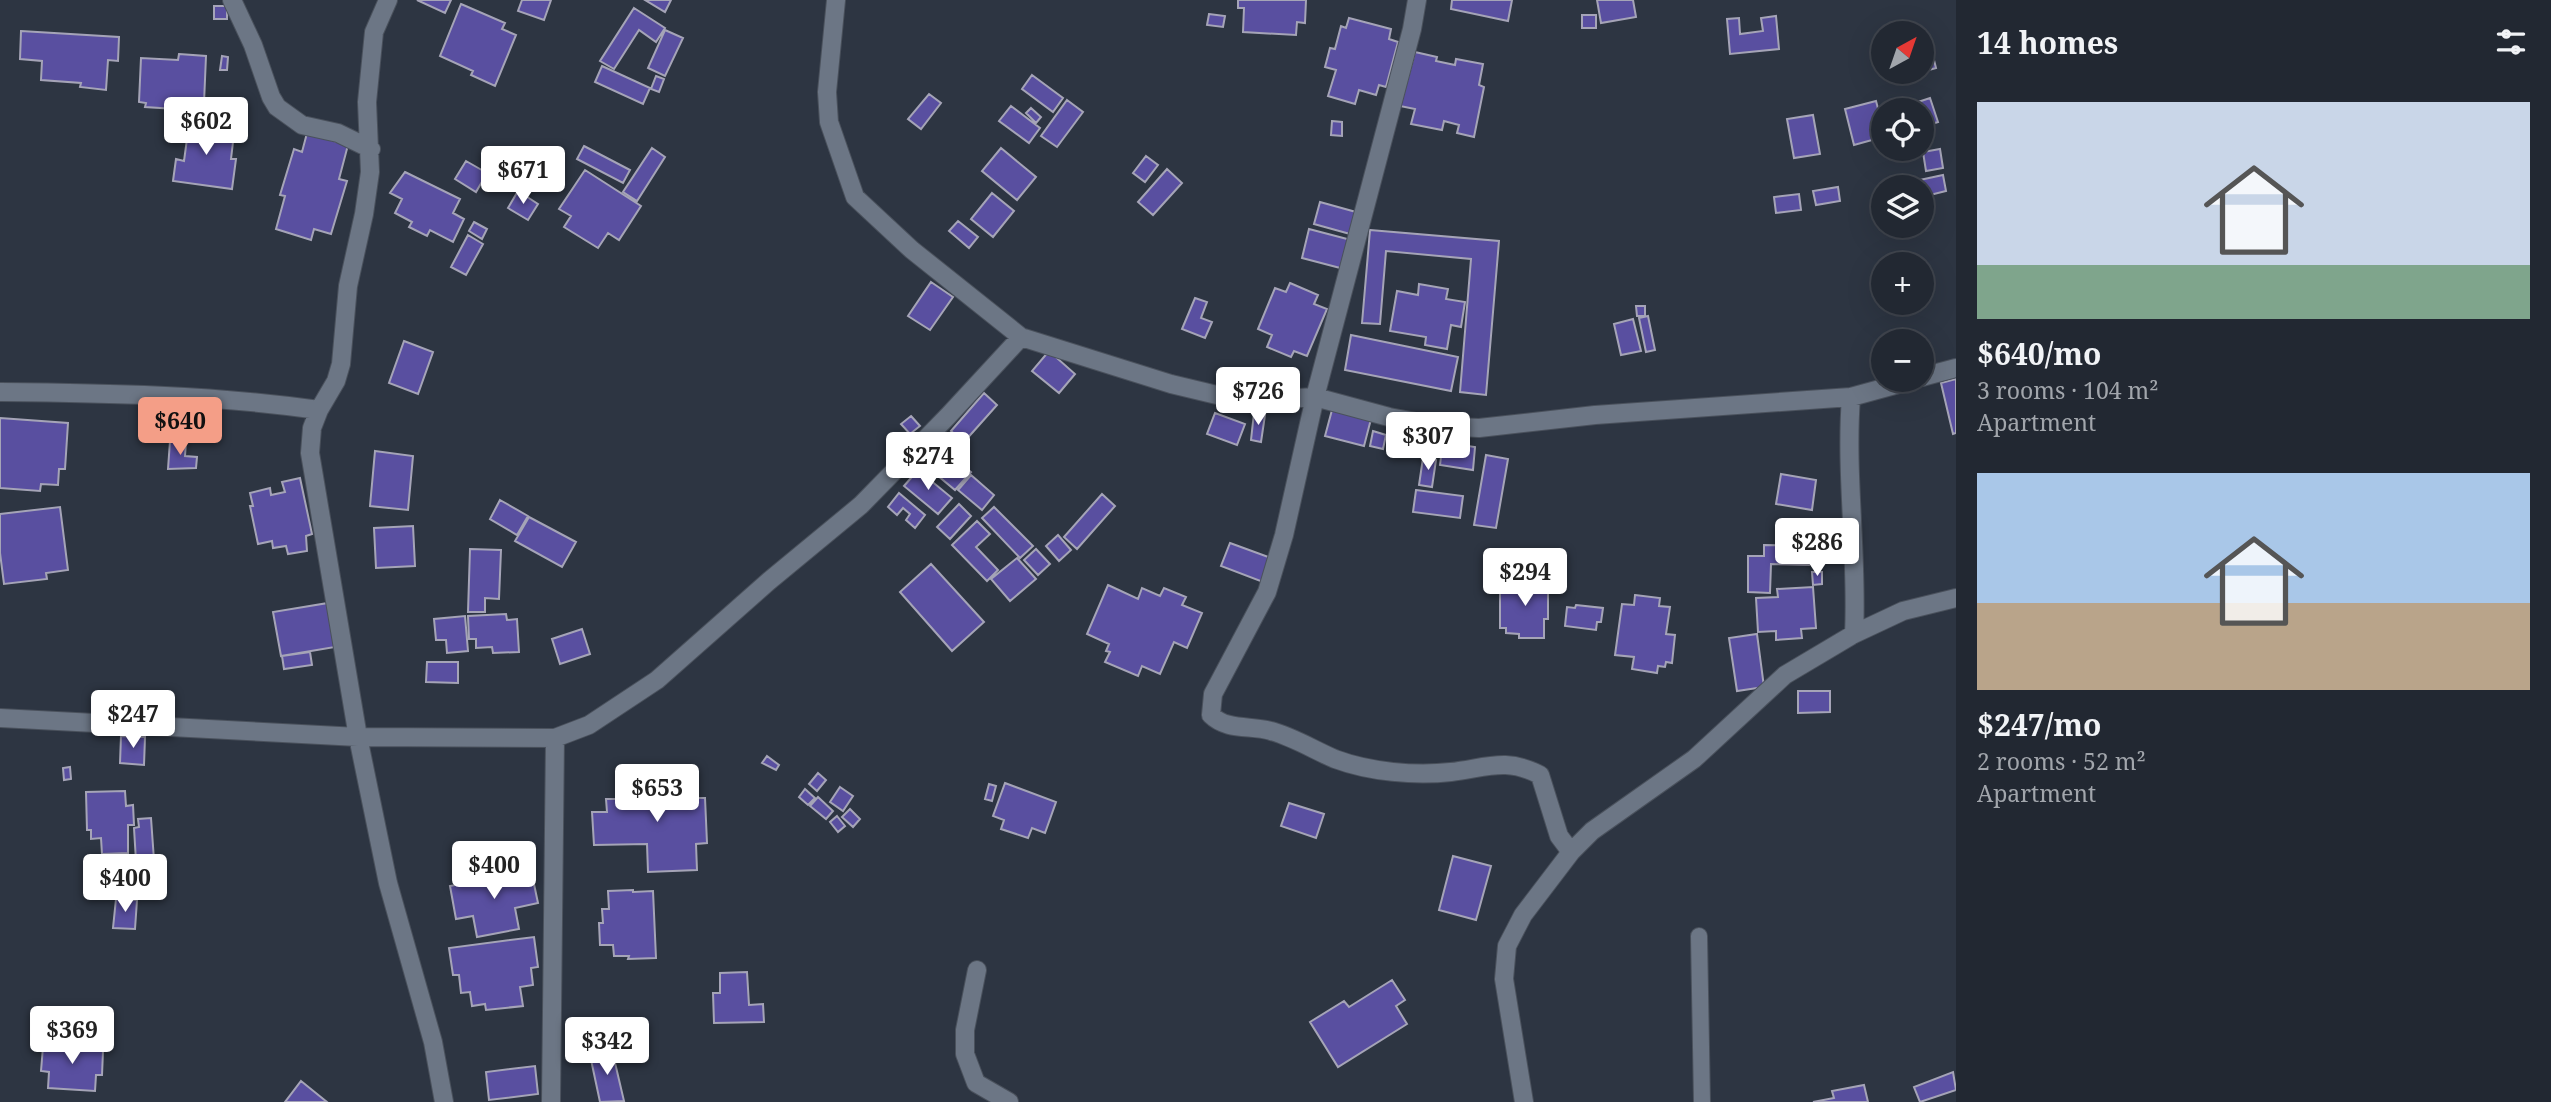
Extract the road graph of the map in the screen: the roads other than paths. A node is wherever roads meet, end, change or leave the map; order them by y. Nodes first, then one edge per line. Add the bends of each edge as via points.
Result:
1 (232, 0) edge
2 (388, 0) edge
3 (836, 0) edge
4 (1417, 0) edge
5 (370, 149) junction
6 (1021, 337) junction
7 (1956, 368) edge
8 (1934, 374) edge
9 (0, 392) edge
10 (1871, 392) edge
11 (1315, 397) junction
12 (1851, 397) junction
13 (319, 410) junction
14 (1956, 598) edge
15 (1854, 634) junction
16 (0, 718) edge
17 (358, 737) junction
18 (555, 738) junction
19 (1570, 852) junction
20 (1699, 936) dead end
21 (977, 970) dead end
22 (443, 1102) edge
23 (551, 1102) edge
24 (1009, 1102) edge
25 (1524, 1102) edge
26 (1702, 1102) edge

1 - 5 street via 277,107 302,125 338,133
2 - 5 street via 374,33 366,102
3 - 6 street via 827,92 829,122 855,197 912,250
4 - 11 street
5 - 13 street via 341,364
6 - 11 street via 1242,401
6 - 18 street via 861,505 657,680 589,725
7 - 8 street
9 - 13 street via 104,393
10 - 12 street
11 - 12 street via 1426,424 1479,428
11 - 19 street via 1267,592 1213,694 1212,715 1220,724 1272,731 1338,760 1400,772 1450,772 1502,763 1524,766 1539,775 1559,836
12 - 15 street via 1857,586
13 - 17 street via 310,453
14 - 15 street via 1903,611
15 - 19 street via 1785,675 1694,759 1592,831
16 - 17 street
17 - 18 street
17 - 22 street via 388,883 433,1042
18 - 23 street
19 - 25 street via 1523,915 1507,946 1504,979
20 - 26 lane
21 - 24 street via 965,1054 976,1083

